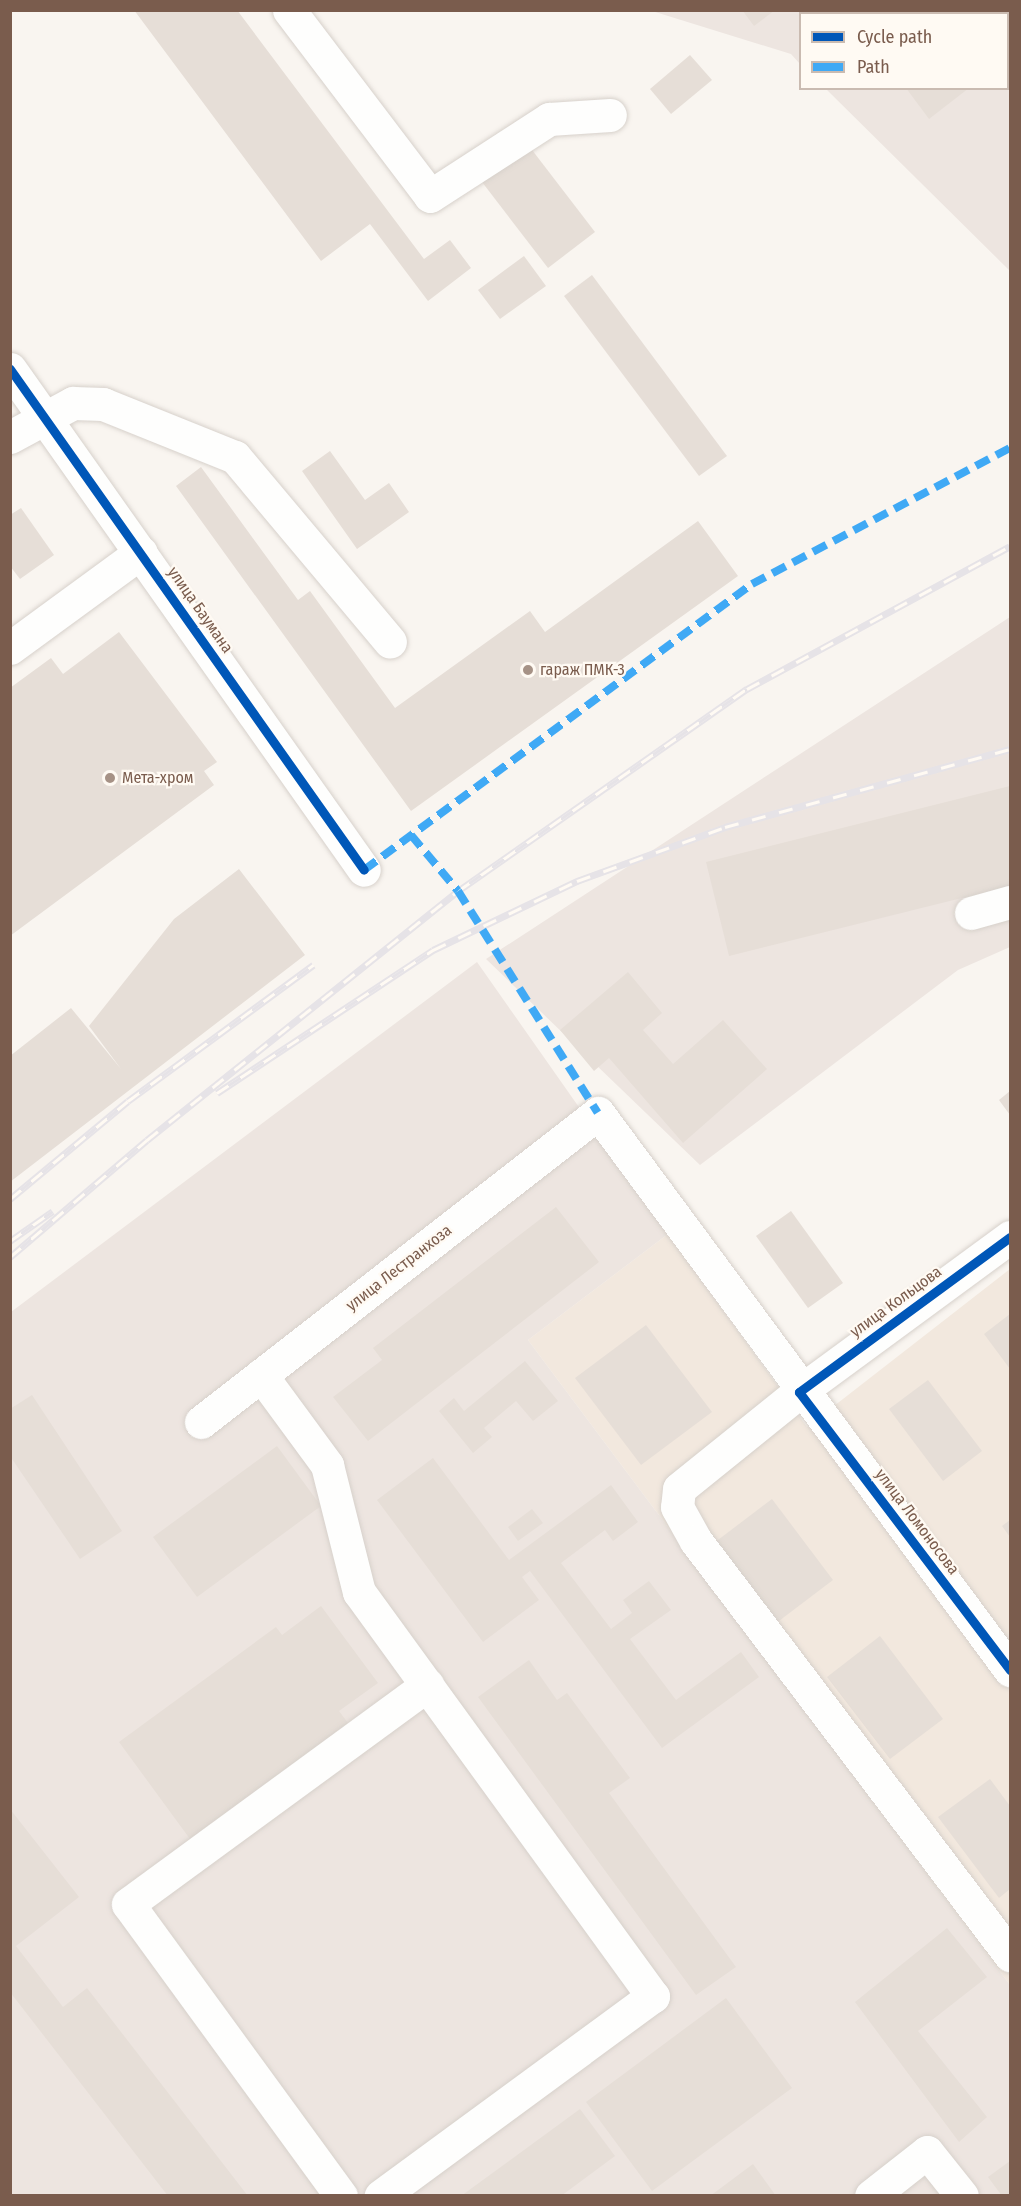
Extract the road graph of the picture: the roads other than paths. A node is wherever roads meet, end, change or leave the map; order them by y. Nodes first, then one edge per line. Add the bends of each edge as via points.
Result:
1 (289, 10) edge
2 (610, 115) dead end
3 (10, 369) edge
4 (44, 415) junction
5 (10, 437) edge
6 (141, 552) junction
7 (390, 642) dead end
8 (10, 648) edge
9 (364, 870) dead end
10 (1011, 902) edge
11 (971, 913) dead end
12 (598, 1113) joint
13 (1011, 1237) edge
14 (261, 1375) junction
15 (800, 1392) junction
16 (201, 1422) dead end
17 (1011, 1670) edge
18 (427, 1685) junction
19 (1011, 1955) edge
20 (341, 2196) edge
21 (381, 2196) edge
22 (871, 2196) edge
23 (962, 2196) edge

1 - 2 street via 430,195 549,119
3 - 4 street, улица Баумана
4 - 5 street
4 - 6 street, улица Баумана
4 - 7 street via 73,403 103,404 236,457
6 - 8 street
6 - 9 street, улица Баумана
10 - 11 street
12 - 14 street, улица Лестранхоза
12 - 15 street, улица Ломоносова
13 - 15 street, улица Кольцова
14 - 16 street, улица Лестранхоза
14 - 18 street via 327,1465 359,1592
15 - 17 street, улица Ломоносова
15 - 19 street, улица Кольцова via 679,1489 677,1507 696,1541
18 - 20 street via 128,1904
18 - 21 street via 653,1996
22 - 23 street via 927,2152

